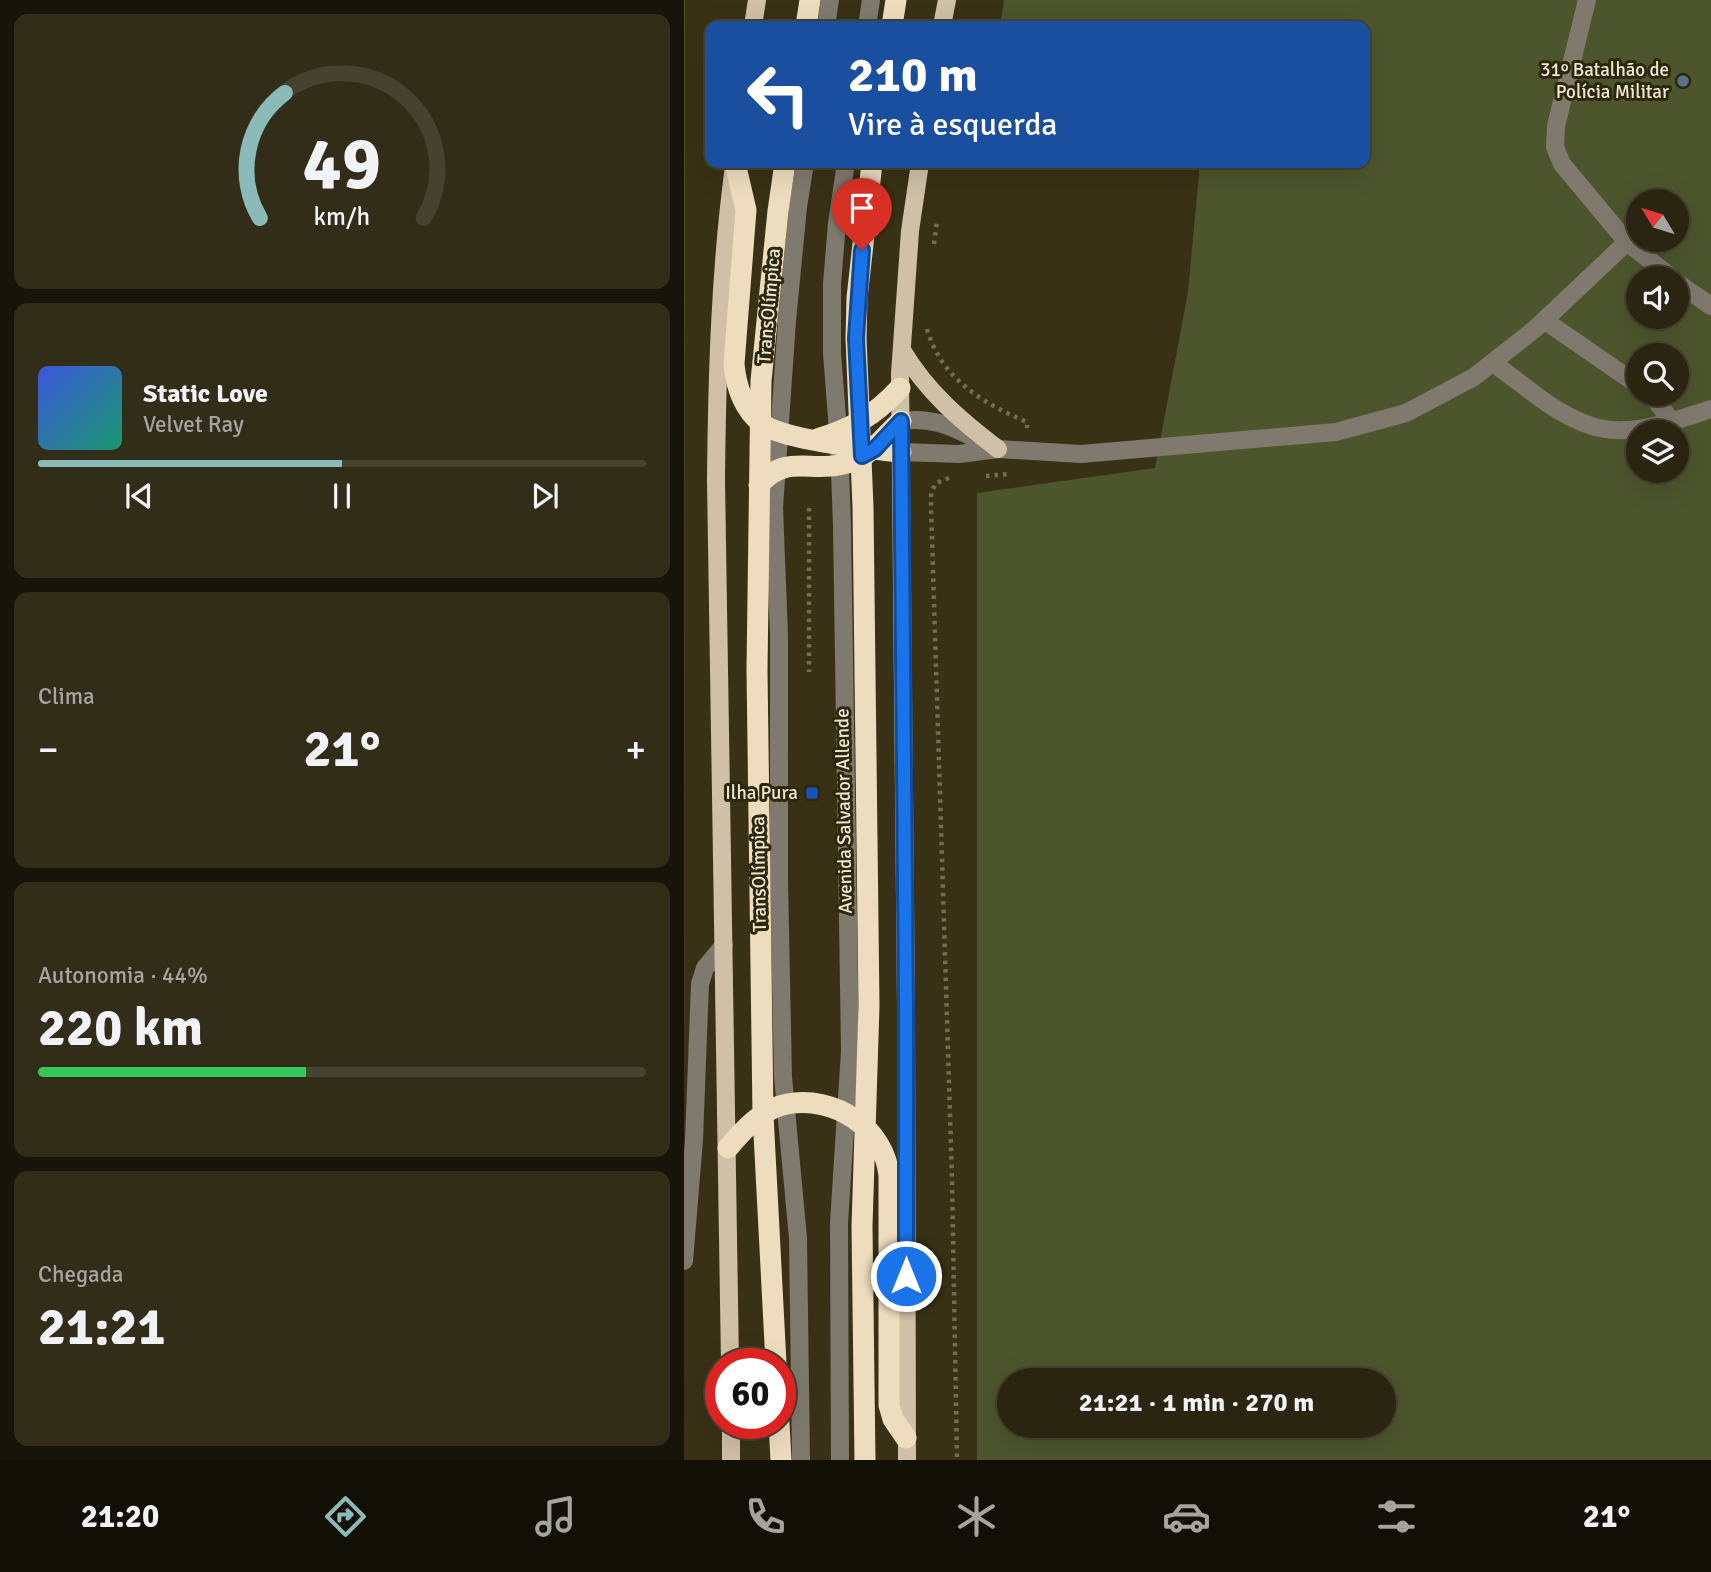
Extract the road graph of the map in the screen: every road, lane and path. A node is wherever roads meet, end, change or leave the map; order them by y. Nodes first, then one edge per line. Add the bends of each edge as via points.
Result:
1 (756, 0) edge
2 (810, 0) edge
3 (830, 0) edge
4 (871, 0) edge
5 (896, 0) edge
6 (946, 0) edge
7 (1586, 0) edge
8 (754, 21) edge
9 (807, 21) edge
10 (827, 21) edge
11 (868, 21) edge
12 (893, 21) edge
13 (943, 21) edge
14 (734, 168) edge
15 (736, 168) edge
16 (785, 168) edge
17 (804, 168) edge
18 (845, 168) edge
19 (871, 168) edge
20 (919, 168) edge
21 (938, 209) dead end
22 (1626, 241) edge
23 (1626, 243) edge
24 (934, 247) dead end
25 (1640, 252) edge
26 (1657, 266) edge
27 (1689, 291) edge
28 (1711, 306) edge
29 (1544, 320) junction
30 (926, 325) dead end
31 (902, 350) junction
32 (1493, 363) junction
33 (1626, 377) edge
34 (900, 388) junction
35 (1660, 406) edge
36 (1711, 409) edge
37 (1671, 420) edge
38 (1675, 420) edge
39 (901, 421) junction
40 (1027, 422) dead end
41 (860, 424) junction
42 (771, 428) junction
43 (1626, 428) edge
44 (838, 447) junction
45 (998, 449) junction
46 (866, 451) junction
47 (901, 452) junction
48 (778, 469) junction
49 (1012, 474) dead end
50 (960, 477) dead end
51 (973, 477) dead end
52 (759, 485) junction
53 (809, 508) dead end
54 (809, 672) dead end
55 (724, 945) junction
56 (786, 1105) junction
57 (845, 1114) junction
58 (763, 1115) junction
59 (865, 1126) junction
60 (728, 1148) junction
61 (684, 1261) edge
62 (730, 1348) edge
63 (775, 1348) edge
64 (906, 1438) junction
65 (731, 1439) edge
66 (780, 1439) edge
67 (731, 1460) edge
68 (781, 1460) edge
69 (801, 1460) edge
70 (840, 1460) edge
71 (865, 1460) edge
72 (907, 1460) edge
73 (957, 1460) edge

1 - 8 main road
2 - 9 highway
3 - 10 street
4 - 11 street
5 - 12 highway
6 - 13 main road
7 - 22 street via 1554,146 1562,164
14 - 55 main road via 717,377
15 - 42 highway via 746,210 736,381 749,409
16 - 42 highway via 761,381
17 - 42 street, TransOlímpica
18 - 44 street via 832,284
19 - 41 highway, Avenida Salvador Allende via 857,298
20 - 31 main road
21 - 24 path
23 - 29 street
25 - 26 street
27 - 28 street
29 - 32 street
29 - 33 street
30 - 40 path via 939,359 969,390
31 - 34 main road
31 - 45 main road via 946,407
32 - 43 street via 1567,415 1605,429
32 - 45 street via 1406,413 1336,432 1081,454
34 - 39 main road
34 - 41 highway
35 - 37 street
36 - 38 street
39 - 45 street via 941,422
39 - 46 highway
39 - 47 main road
41 - 44 highway
41 - 46 highway, Avenida Salvador Allende
42 - 44 highway
42 - 48 street, TransOlímpica
42 - 52 highway
44 - 46 highway
44 - 48 highway
44 - 57 street via 850,1051
45 - 47 street via 959,454
46 - 47 highway
46 - 59 highway, Avenida Salvador Allende via 870,1006
47 - 64 main road
48 - 52 highway
48 - 56 street, TransOlímpica via 774,508
49 - 51 path
50 - 73 path via 936,483 931,493
52 - 58 highway via 758,887
53 - 54 path
55 - 60 main road
55 - 61 street via 700,984
56 - 57 highway via 820,1104
56 - 58 highway
56 - 69 street, TransOlímpica via 798,1238
57 - 59 highway
57 - 70 street via 839,1223
58 - 60 highway
58 - 63 highway
59 - 64 highway via 888,1163 889,1405
59 - 71 highway, Avenida Salvador Allende via 861,1226
60 - 62 main road
64 - 72 main road
65 - 67 main road
66 - 68 highway

